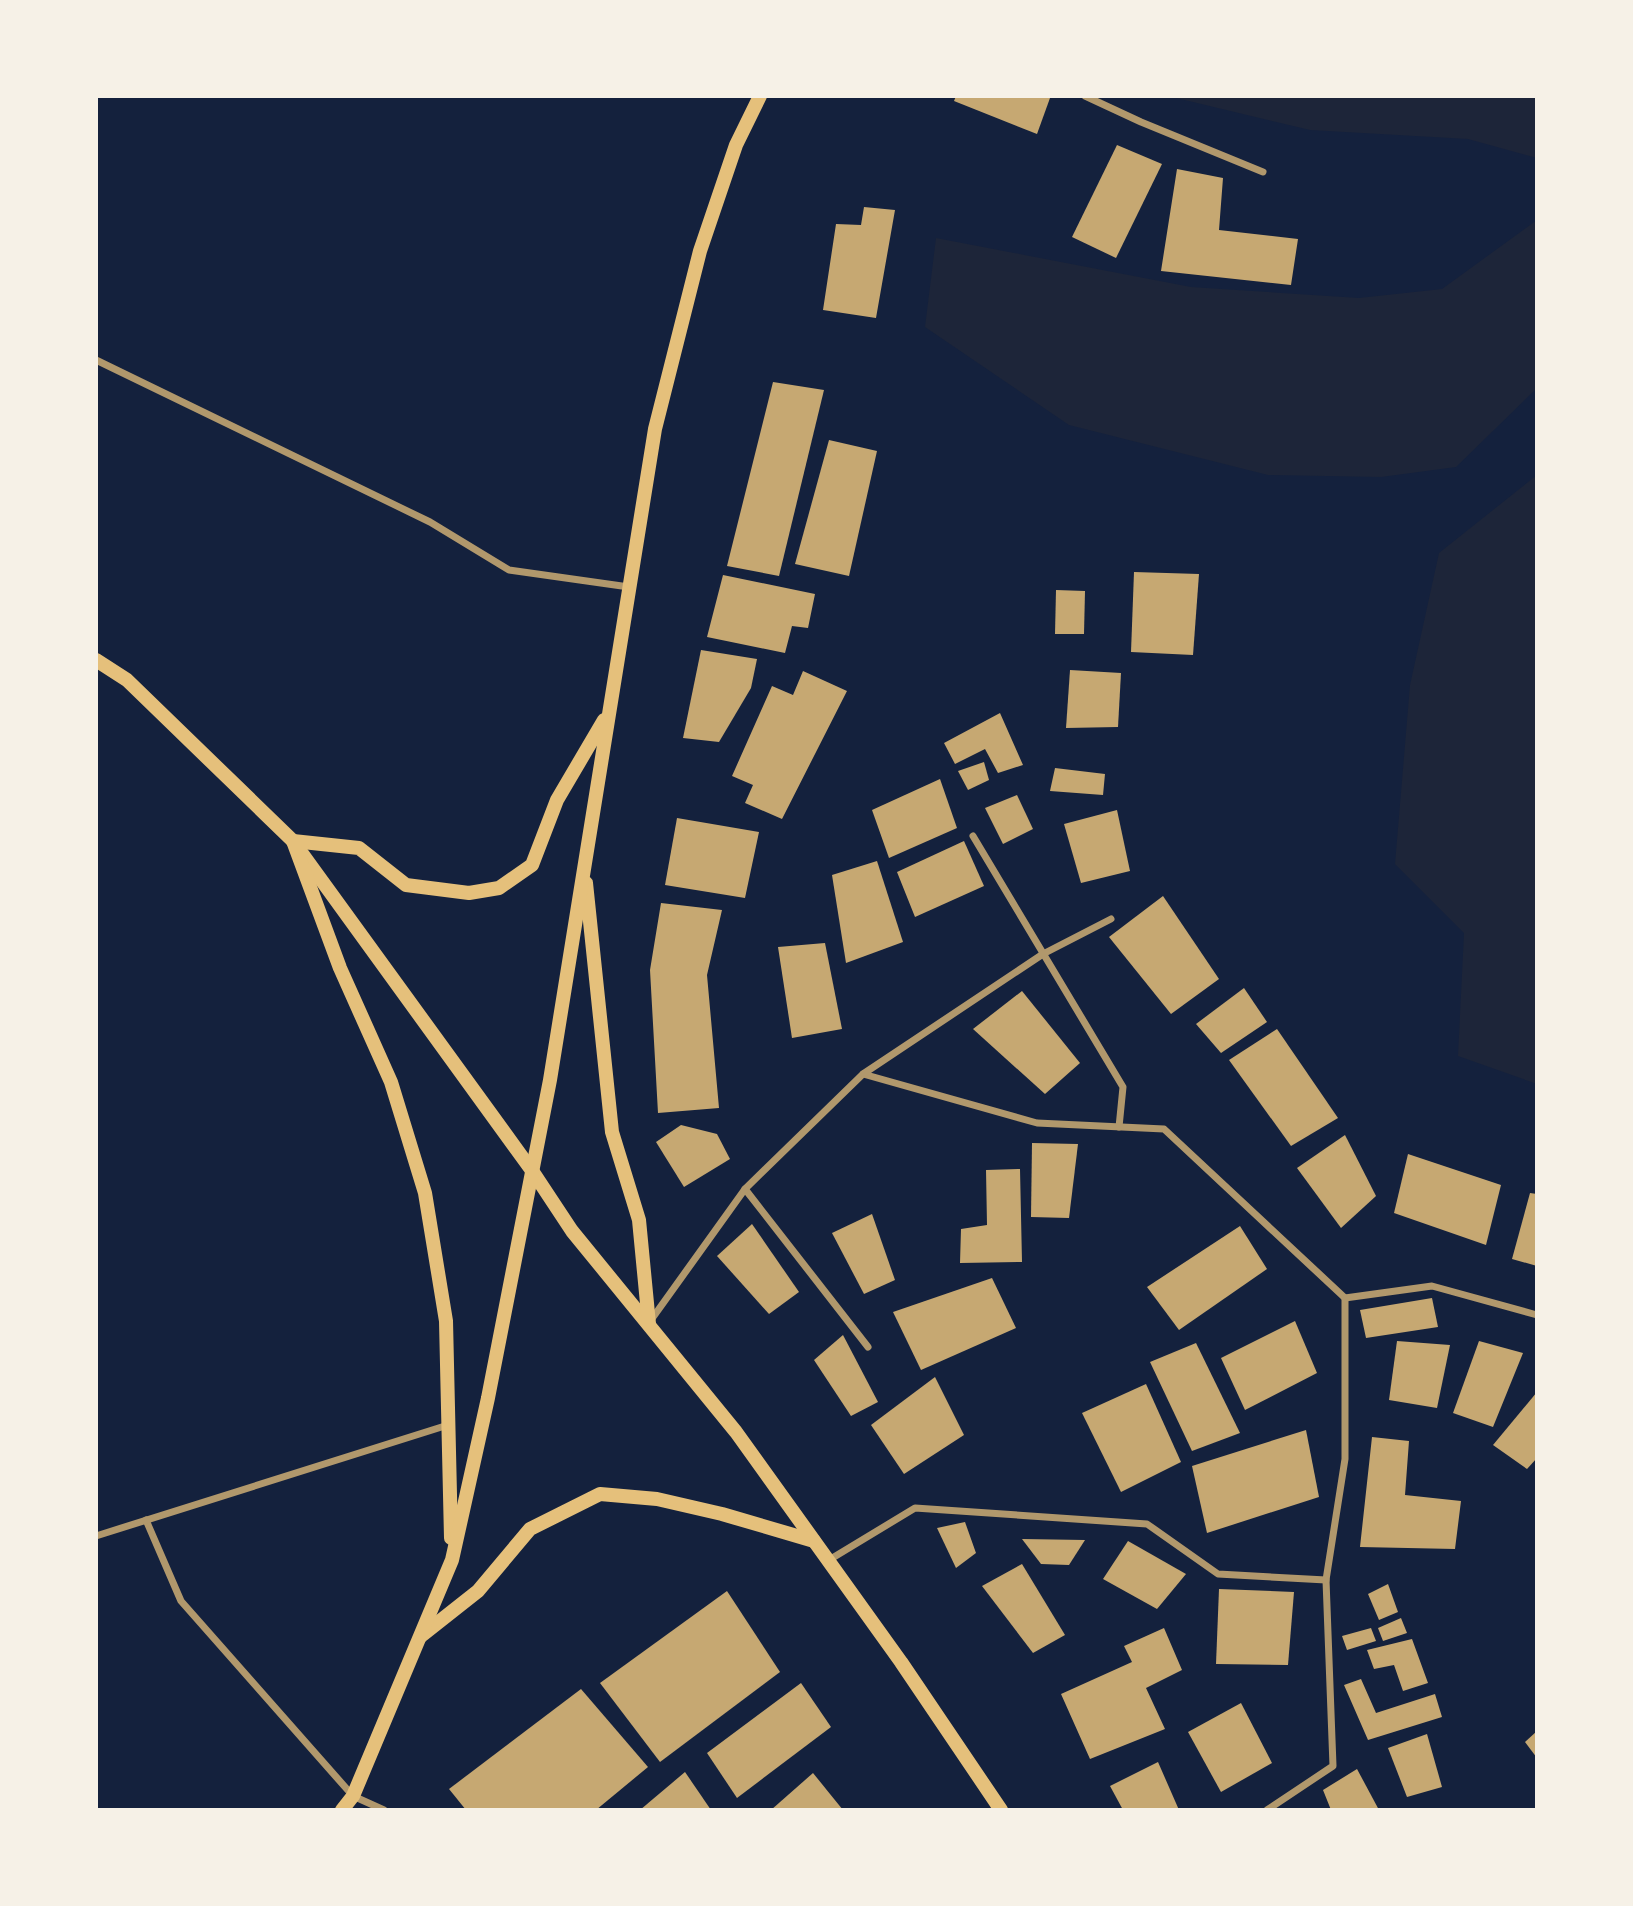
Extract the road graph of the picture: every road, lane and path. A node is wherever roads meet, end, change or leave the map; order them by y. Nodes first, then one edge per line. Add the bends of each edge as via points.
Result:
1 (760, 96) edge
2 (1085, 96) edge
3 (1263, 172) dead end
4 (96, 360) edge
5 (629, 587) junction
6 (96, 660) edge
7 (609, 712) junction
8 (973, 836) dead end
9 (293, 841) junction
10 (584, 864) junction
11 (1111, 919) dead end
12 (1042, 954) junction
13 (863, 1074) junction
14 (1119, 1127) junction
15 (533, 1172) junction
16 (745, 1189) junction
17 (1345, 1298) junction
18 (1537, 1315) edge
19 (649, 1324) junction
20 (868, 1347) dead end
21 (448, 1425) junction
22 (146, 1520) junction
23 (96, 1536) edge
24 (814, 1541) junction
25 (452, 1560) junction
26 (828, 1561) junction
27 (1326, 1580) junction
28 (420, 1637) junction
29 (353, 1796) junction
30 (342, 1810) edge
31 (384, 1810) edge
32 (1001, 1810) edge
33 (1267, 1810) edge

1 - 5 main road via 736,145 700,251 655,429
2 - 3 street
4 - 5 street via 430,522 509,570
5 - 7 main road
6 - 9 main road via 127,680
7 - 9 main road via 557,800 531,865 499,888 469,893 406,885 359,848
7 - 10 main road
8 - 12 street
9 - 15 main road
9 - 21 main road via 340,968 391,1082 425,1193 446,1321
10 - 15 main road
10 - 19 main road via 612,1132 639,1220
11 - 12 street
12 - 13 street
12 - 14 street via 1123,1087
13 - 14 street via 1037,1123
13 - 16 street
14 - 17 street via 1164,1129
15 - 19 main road via 572,1231
15 - 25 main road
16 - 19 street
16 - 20 street
17 - 18 street via 1432,1286
17 - 27 street via 1345,1459
19 - 24 main road via 736,1432
21 - 22 street
21 - 25 main road
22 - 23 street
22 - 29 street via 181,1601
24 - 26 main road
24 - 28 main road via 657,1499 600,1494 530,1529 478,1591
25 - 28 main road
26 - 27 street via 915,1508 1147,1524 1218,1574
26 - 32 main road
27 - 33 street via 1333,1766
28 - 29 main road
29 - 30 main road
29 - 31 street

